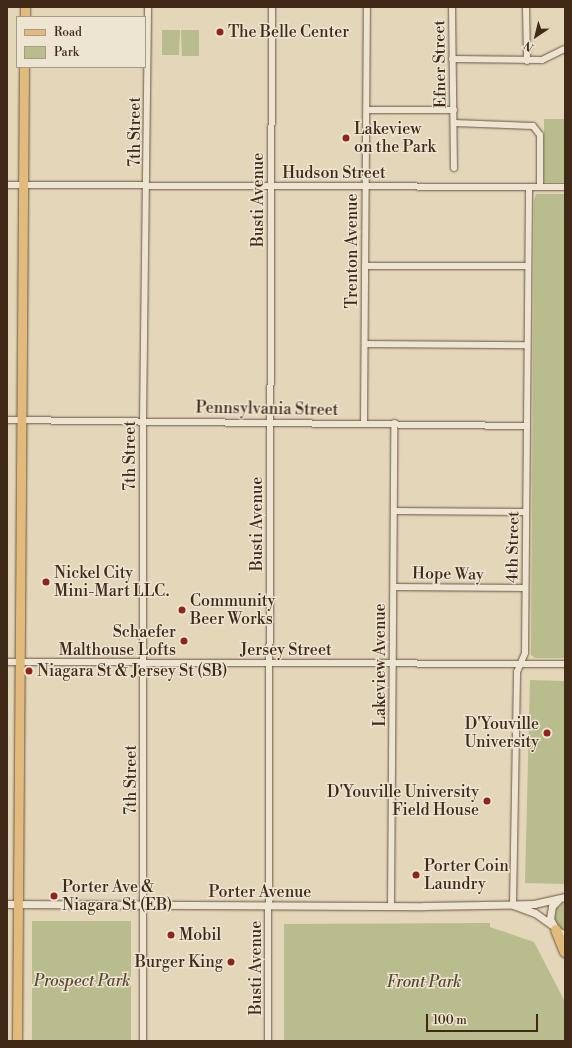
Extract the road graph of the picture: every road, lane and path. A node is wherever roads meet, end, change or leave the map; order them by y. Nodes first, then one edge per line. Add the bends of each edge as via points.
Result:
1 (148, 7) edge
2 (272, 7) edge
3 (367, 7) edge
4 (452, 7) edge
5 (526, 7) edge
6 (565, 49) edge
7 (452, 59) junction
8 (528, 61) junction
9 (24, 68) edge
10 (366, 110) junction
11 (454, 110) junction
12 (454, 124) junction
13 (454, 168) dead end
14 (7, 185) edge
15 (23, 185) junction
16 (148, 186) junction
17 (271, 186) junction
18 (365, 186) junction
19 (529, 187) junction
20 (540, 187) junction
21 (565, 187) edge
22 (365, 266) junction
23 (528, 266) junction
24 (365, 344) junction
25 (527, 345) junction
26 (7, 420) edge
27 (22, 420) junction
28 (143, 421) junction
29 (270, 422) junction
30 (364, 423) junction
31 (394, 423) junction
32 (527, 426) junction
33 (394, 511) junction
34 (526, 512) junction
35 (394, 587) junction
36 (525, 588) junction
37 (7, 662) edge
38 (20, 662) junction
39 (144, 662) junction
40 (270, 663) junction
41 (394, 663) junction
42 (520, 664) junction
43 (565, 664) edge
44 (563, 897) edge
45 (7, 904) edge
46 (19, 904) junction
47 (143, 905) junction
48 (513, 905) junction
49 (391, 906) junction
50 (269, 907) junction
51 (558, 930) edge
52 (565, 952) edge
53 (17, 1041) edge
54 (144, 1041) edge
55 (268, 1041) edge

1 - 16 street, 7th Street
2 - 17 street, Busti Avenue
3 - 10 street, Trenton Avenue
4 - 7 street, Efner Street
5 - 8 street
6 - 8 street via 542,60
7 - 8 street
7 - 11 street, Efner Street
9 - 15 main road
10 - 11 street
10 - 18 street, Trenton Avenue
11 - 12 street, Efner Street
12 - 13 street, Efner Street
12 - 20 street via 533,126 540,135
14 - 15 street, Hudson Street
15 - 16 street, Hudson Street
15 - 27 main road
16 - 17 street, Hudson Street
16 - 28 street, 7th Street
17 - 18 street, Hudson Street
17 - 29 street, Busti Avenue
18 - 19 street, Hudson Street
18 - 22 street, Trenton Avenue
19 - 20 street, Hudson Street
19 - 23 street, 4th Street
20 - 21 street, Hudson Street
22 - 23 street
22 - 24 street, Trenton Avenue
23 - 25 street, 4th Street
24 - 25 street
24 - 30 street, Trenton Avenue
25 - 32 street, 4th Street
26 - 27 street, Pennsylvania Street
27 - 28 street, Pennsylvania Street
27 - 38 main road
28 - 29 street, Pennsylvania Street
28 - 39 street, 7th Street
29 - 30 street, Pennsylvania Street
29 - 40 street, Busti Avenue
30 - 31 street, Pennsylvania Street
31 - 32 street, Pennsylvania Street
31 - 33 street, Lakeview Avenue
32 - 34 street, 4th Street
33 - 34 street
33 - 35 street, Lakeview Avenue
34 - 36 street, 4th Street
35 - 36 street, Hope Way
35 - 41 street, Lakeview Avenue
36 - 42 street, 4th Street via 525,653
37 - 38 street, Jersey Street
38 - 39 street, Jersey Street
38 - 46 main road
39 - 40 street, Jersey Street
39 - 47 street, 7th Street
40 - 41 street, Jersey Street
40 - 50 street, Busti Avenue
41 - 42 street, Jersey Street
41 - 49 street, Lakeview Avenue
42 - 43 street, Jersey Street
42 - 48 street, 4th Street via 517,672
44 - 48 street, Porter Avenue via 542,903
44 - 51 street, Porter Avenue via 552,906
45 - 46 street, Porter Avenue
46 - 47 street, Porter Avenue
46 - 53 main road
47 - 50 street, Porter Avenue
47 - 54 street, 7th Street
48 - 49 street, Porter Avenue
48 - 51 street, Porter Avenue via 535,914
49 - 50 street, Porter Avenue
50 - 55 street, Busti Avenue
51 - 52 highway

